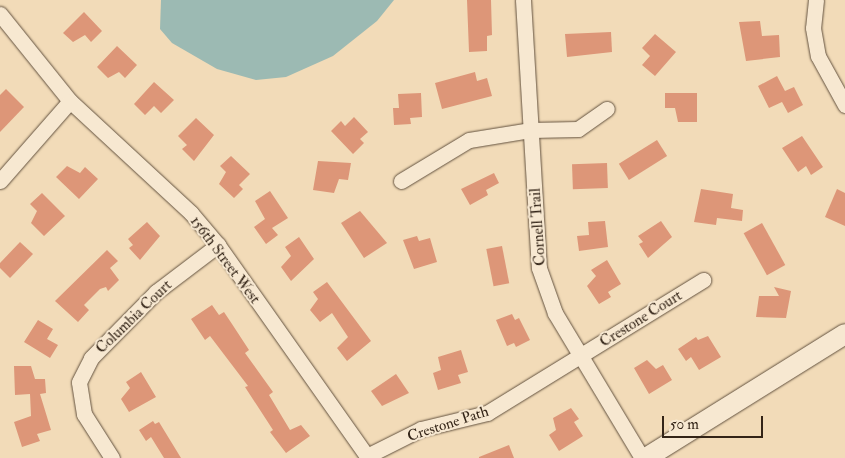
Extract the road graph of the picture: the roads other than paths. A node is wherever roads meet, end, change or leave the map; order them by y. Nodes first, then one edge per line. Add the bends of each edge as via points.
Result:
1 (523, 0) edge
2 (816, 0) edge
3 (0, 14) edge
4 (70, 101) junction
5 (845, 105) edge
6 (607, 109) dead end
7 (531, 130) junction
8 (0, 181) edge
9 (401, 181) dead end
10 (218, 245) junction
11 (703, 280) dead end
12 (845, 334) edge
13 (579, 357) junction
14 (368, 457) edge
15 (112, 458) edge
16 (644, 458) edge

1 - 7 street, Cornell Trail
2 - 5 street via 813,28 818,56
3 - 4 street, 156th Street West
4 - 8 street via 38,142
4 - 10 street, 156th Street West via 191,213
6 - 7 street via 578,129
7 - 9 street via 469,140
7 - 13 street, Cornell Trail via 539,268 555,313
10 - 14 street, 156th Street West
10 - 15 street, Columbia Court via 156,292 91,358 79,382 84,414
11 - 13 street, Crestone Court
12 - 16 street
13 - 14 street, Crestone Path via 487,414 421,429
13 - 16 street, Cornell Trail

